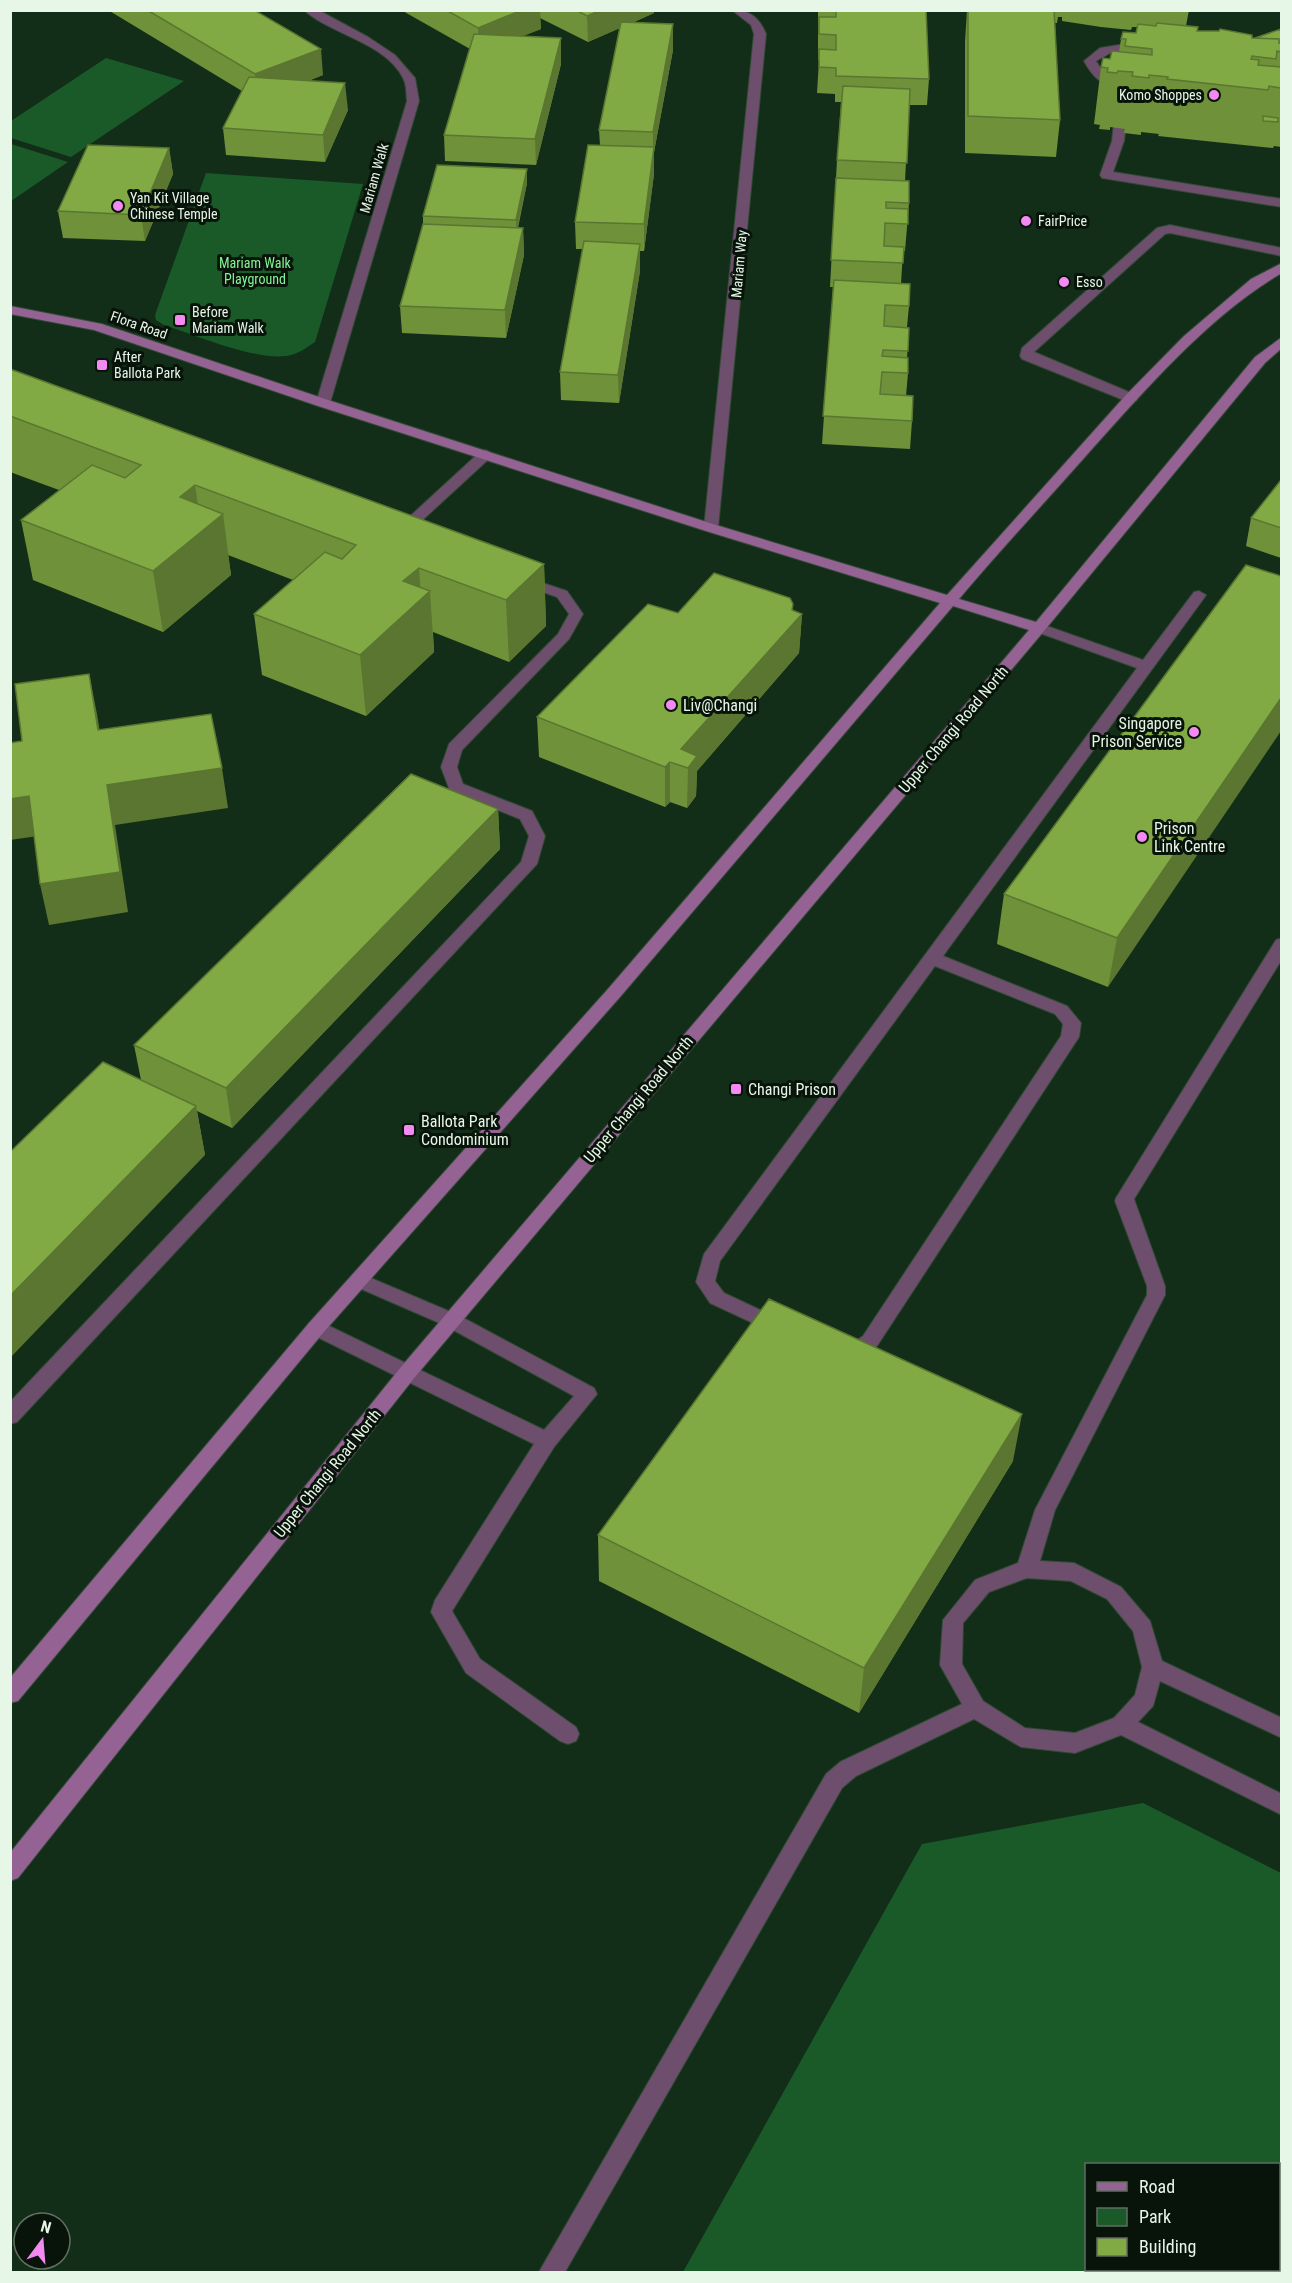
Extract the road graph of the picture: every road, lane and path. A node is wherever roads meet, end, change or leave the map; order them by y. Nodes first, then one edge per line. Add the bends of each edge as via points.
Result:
1 (309, 10) edge
2 (737, 10) edge
3 (1125, 85) junction
4 (1281, 203) edge
5 (1281, 252) edge
6 (1281, 267) edge
7 (10, 310) edge
8 (1281, 341) edge
9 (1131, 398) junction
10 (323, 403) junction
11 (486, 454) junction
12 (711, 528) junction
13 (396, 537) edge
14 (507, 575) edge
15 (1199, 595) dead end
16 (951, 599) junction
17 (1039, 628) junction
18 (1145, 666) junction
19 (1281, 944) edge
20 (931, 958) junction
21 (359, 1280) junction
22 (451, 1320) junction
23 (316, 1328) junction
24 (789, 1332) edge
25 (830, 1351) edge
26 (408, 1372) junction
27 (10, 1416) edge
28 (547, 1442) junction
29 (1027, 1569) junction
30 (1153, 1667) junction
31 (10, 1694) edge
32 (975, 1708) junction
33 (1122, 1725) junction
34 (1281, 1729) edge
35 (568, 1734) dead end
36 (1281, 1805) edge
37 (10, 1871) edge
38 (551, 2272) edge

1 - 10 street, Mariam Walk via 400,66 410,79 413,101
2 - 12 street, Mariam Way via 756,23 760,34
3 - 3 street via 1094,71 1090,61 1097,53 1131,46 1159,52 1175,64 1174,74 1163,81 1145,86
3 - 4 street via 1118,141 1106,175
5 - 9 street via 1170,229 1161,231 1027,351 1027,356
6 - 9 street via 1256,282 1189,339
7 - 10 street, Flora Road via 97,327
8 - 17 street, Upper Changi Road North via 1260,360
9 - 16 street
10 - 11 street
11 - 12 street
11 - 13 street
12 - 16 street
14 - 27 street via 562,594 576,614 564,636 455,748 449,766 456,787 526,815 537,836 529,864
15 - 18 street
16 - 17 street
16 - 21 street via 614,993
17 - 18 street
17 - 22 street, Upper Changi Road North
18 - 20 street
19 - 29 street via 1125,1198 1156,1295 1045,1510
20 - 24 street via 711,1259 705,1281 717,1298
20 - 25 street via 1061,1010 1072,1023 1070,1036 870,1341 854,1353
21 - 22 street
21 - 23 street
22 - 26 street, Upper Changi Road North
22 - 28 street via 588,1395
23 - 26 street
23 - 31 street
26 - 28 street
26 - 37 street, Upper Changi Road North
28 - 35 street via 442,1606 442,1618 473,1666
29 - 30 street via 1074,1572 1114,1593 1143,1627
29 - 32 street via 982,1586 953,1620 951,1665
30 - 33 street via 1144,1699
30 - 34 street
32 - 33 street via 1021,1737 1075,1743
32 - 38 street via 848,1769 834,1781
33 - 36 street

